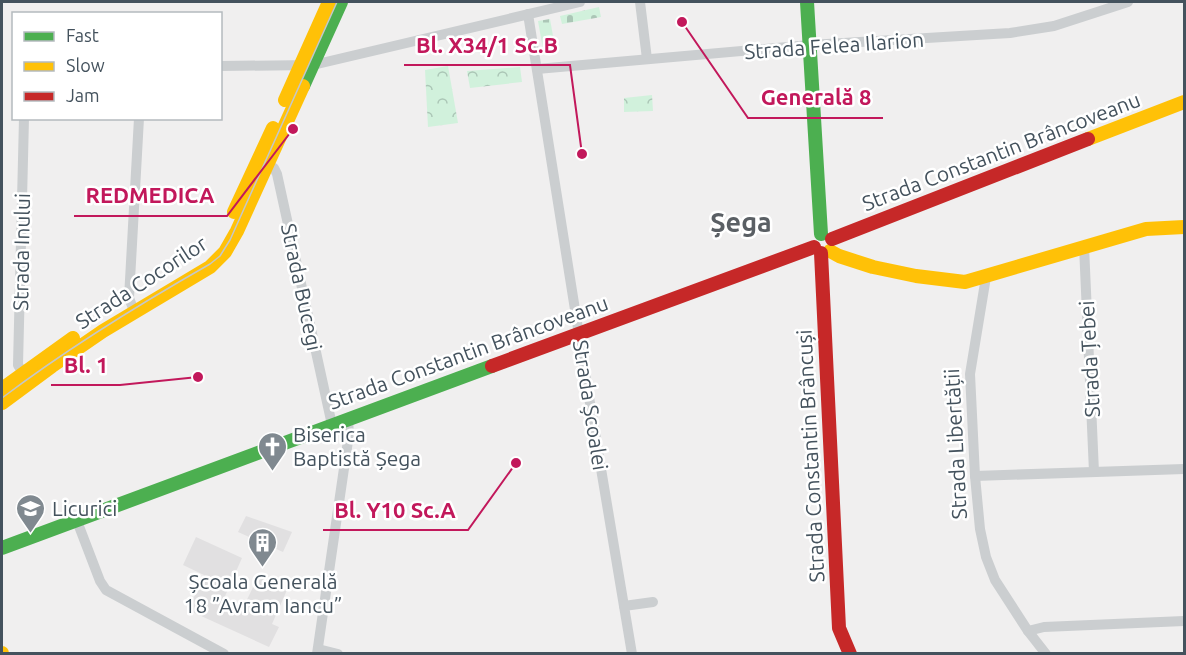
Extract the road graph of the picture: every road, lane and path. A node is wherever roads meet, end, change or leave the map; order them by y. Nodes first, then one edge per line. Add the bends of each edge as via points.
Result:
1 (329, 2) edge
2 (341, 2) edge
3 (580, 2) edge
4 (639, 2) edge
5 (807, 2) edge
6 (1128, 2) edge
7 (528, 14) junction
8 (810, 45) junction
9 (648, 59) junction
10 (222, 66) edge
11 (306, 66) junction
12 (537, 69) junction
13 (1185, 102) edge
14 (24, 120) edge
15 (139, 120) edge
16 (263, 163) junction
17 (1185, 227) edge
18 (824, 245) junction
19 (1084, 246) junction
20 (986, 277) junction
21 (133, 307) junction
22 (579, 333) junction
23 (26, 377) junction
24 (2, 389) edge
25 (2, 403) edge
26 (348, 420) junction
27 (332, 425) junction
28 (1185, 469) edge
29 (1094, 472) junction
30 (975, 476) junction
31 (76, 521) junction
32 (2, 548) edge
33 (653, 602) dead end
34 (624, 606) junction
35 (1185, 621) edge
36 (1028, 631) junction
37 (318, 651) edge
38 (224, 654) edge
39 (338, 654) edge
40 (632, 654) edge
41 (850, 654) edge
42 (1046, 654) edge

1 - 11 street, Strada Cocorilor
2 - 11 street, Strada Cocorilor
3 - 7 street
4 - 9 street
5 - 8 street, Strada Constantin Brâncuși
6 - 8 street, Strada Felea Ilarion via 1054,26 1011,33
7 - 11 street
7 - 12 street, Strada Școalei
8 - 9 street, Strada Felea Ilarion
8 - 18 street, Strada Constantin Brâncuși
9 - 12 street, Strada Felea Ilarion
10 - 11 street
11 - 16 street, Strada Cocorilor
12 - 22 street, Strada Școalei
13 - 18 street, Strada Constantin Brâncoveanu
14 - 23 street, Strada Inului via 18,365
15 - 21 street via 129,298
16 - 21 street, Strada Cocorilor via 214,252
16 - 27 street, Strada Bucegi via 277,174
17 - 19 street via 1146,229
18 - 20 street via 844,259 941,281 965,282
18 - 22 street, Strada Constantin Brâncoveanu
18 - 41 street, Strada Constantin Brâncuși via 839,628
19 - 20 street
19 - 29 street, Strada Țebei
20 - 30 street, Strada Libertății via 970,375
21 - 23 street, Strada Cocorilor via 57,349
22 - 26 street, Strada Constantin Brâncoveanu
22 - 34 street, Strada Școalei
23 - 24 street, Strada Cocorilor
23 - 25 street, Strada Cocorilor
26 - 27 street, Strada Constantin Brâncoveanu
26 - 37 street
27 - 31 street, Strada Constantin Brâncoveanu
28 - 29 street
29 - 30 street
30 - 36 street, Strada Libertății via 988,563
31 - 32 street, Strada Constantin Brâncoveanu
31 - 38 street via 106,590
33 - 34 street
34 - 40 street, Strada Școalei
35 - 36 street
36 - 42 street, Strada Libertății
37 - 39 street

